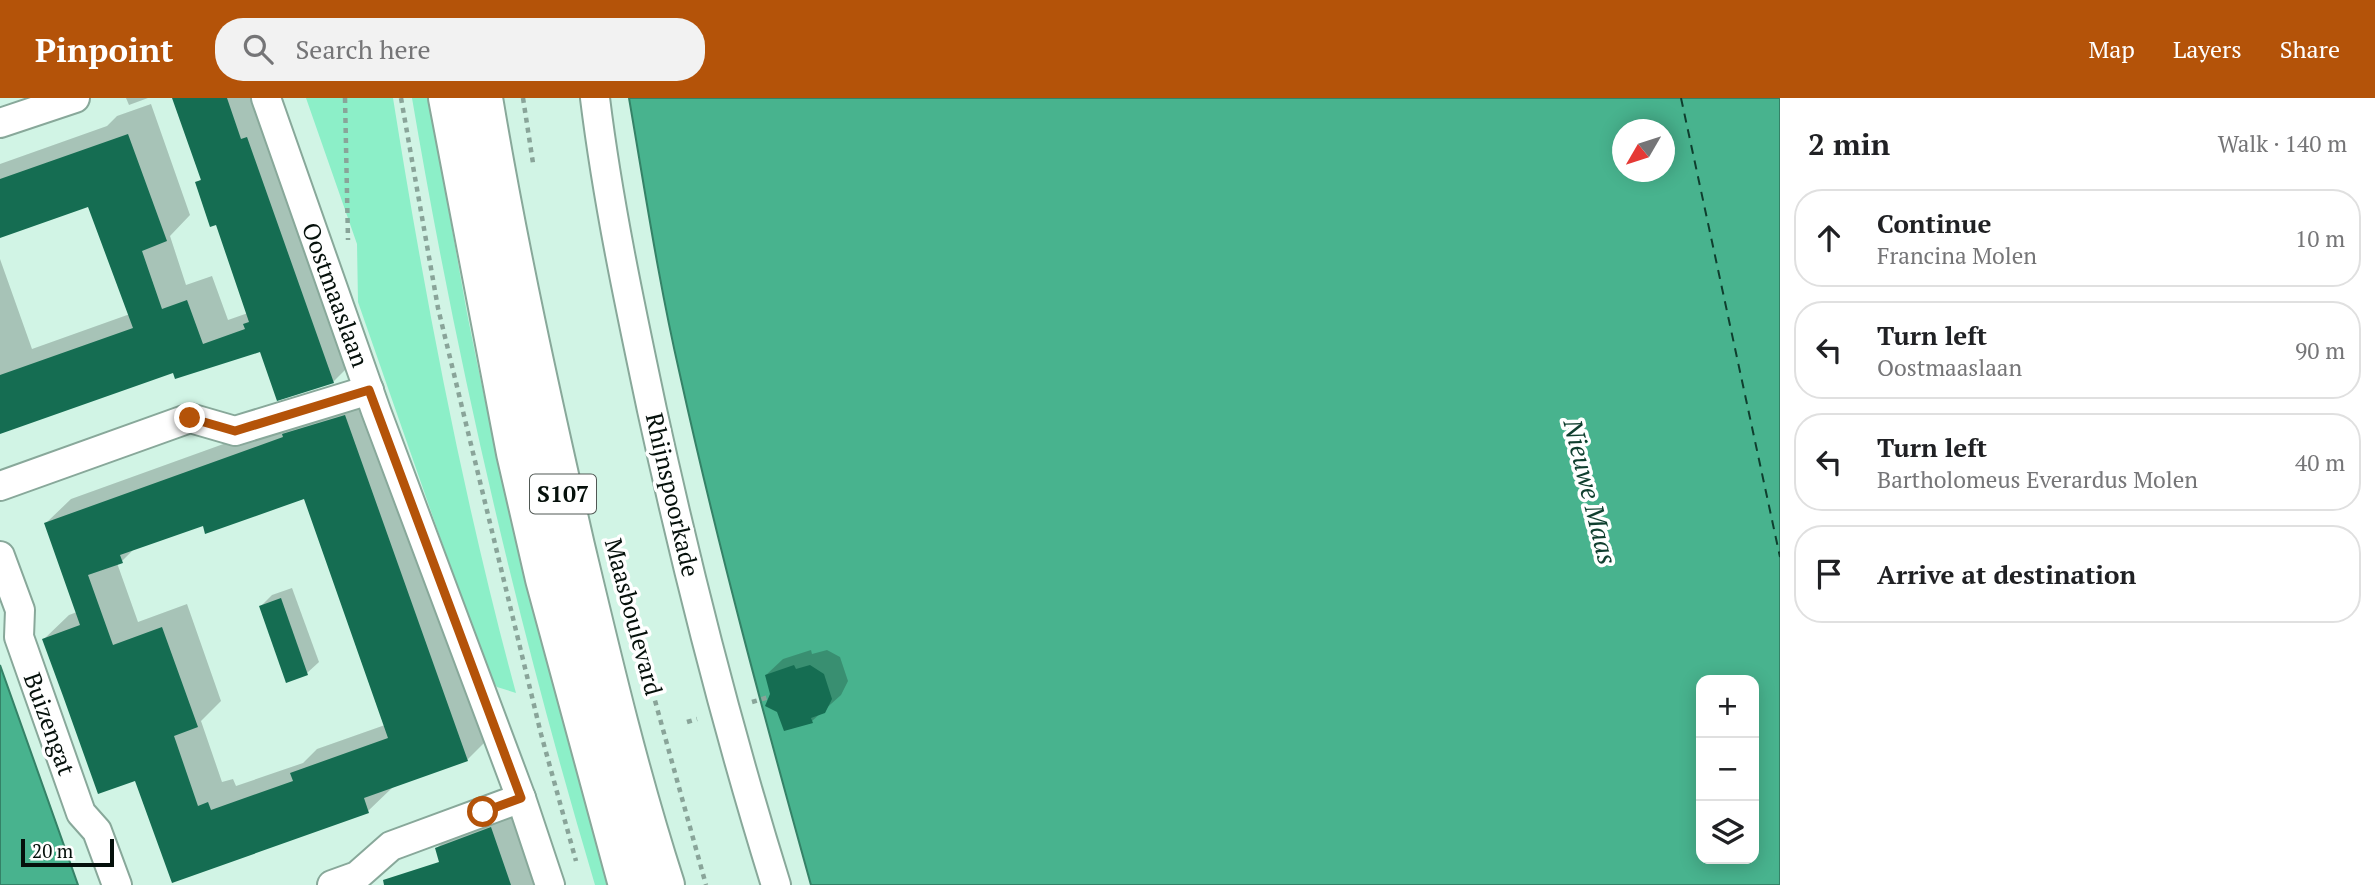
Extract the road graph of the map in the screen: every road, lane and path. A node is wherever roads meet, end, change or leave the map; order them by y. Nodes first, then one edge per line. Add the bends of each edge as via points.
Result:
1 (75, 98) edge
2 (266, 98) edge
3 (345, 98) edge
4 (401, 98) edge
5 (448, 98) edge
6 (483, 98) edge
7 (523, 98) edge
8 (594, 98) edge
9 (0, 123) edge
10 (534, 173) dead end
11 (347, 246) dead end
12 (369, 390) junction
13 (0, 486) edge
14 (0, 556) edge
15 (620, 572) dead end
16 (521, 798) junction
17 (579, 872) dead end
18 (117, 885) edge
19 (332, 885) edge
20 (550, 885) edge
21 (628, 885) edge
22 (665, 885) edge
23 (706, 885) edge
24 (776, 885) edge

1 - 9 street
2 - 12 street, Oostmaaslaan
3 - 11 path
4 - 17 path via 438,308
5 - 21 main road, S107 via 516,453 545,579
6 - 22 main road, Maasboulevard / S107 via 554,455 603,662
7 - 10 path
8 - 24 street, Rhijnspoorkade via 616,239 675,513 724,711
12 - 13 street via 235,431 190,418
12 - 16 street, Oostmaaslaan
14 - 18 street, Buizengat via 20,610 19,637 81,813 97,831
15 - 23 path, Maasboulevard
16 - 19 street via 391,846 357,876
16 - 20 street, Oostmaaslaan

